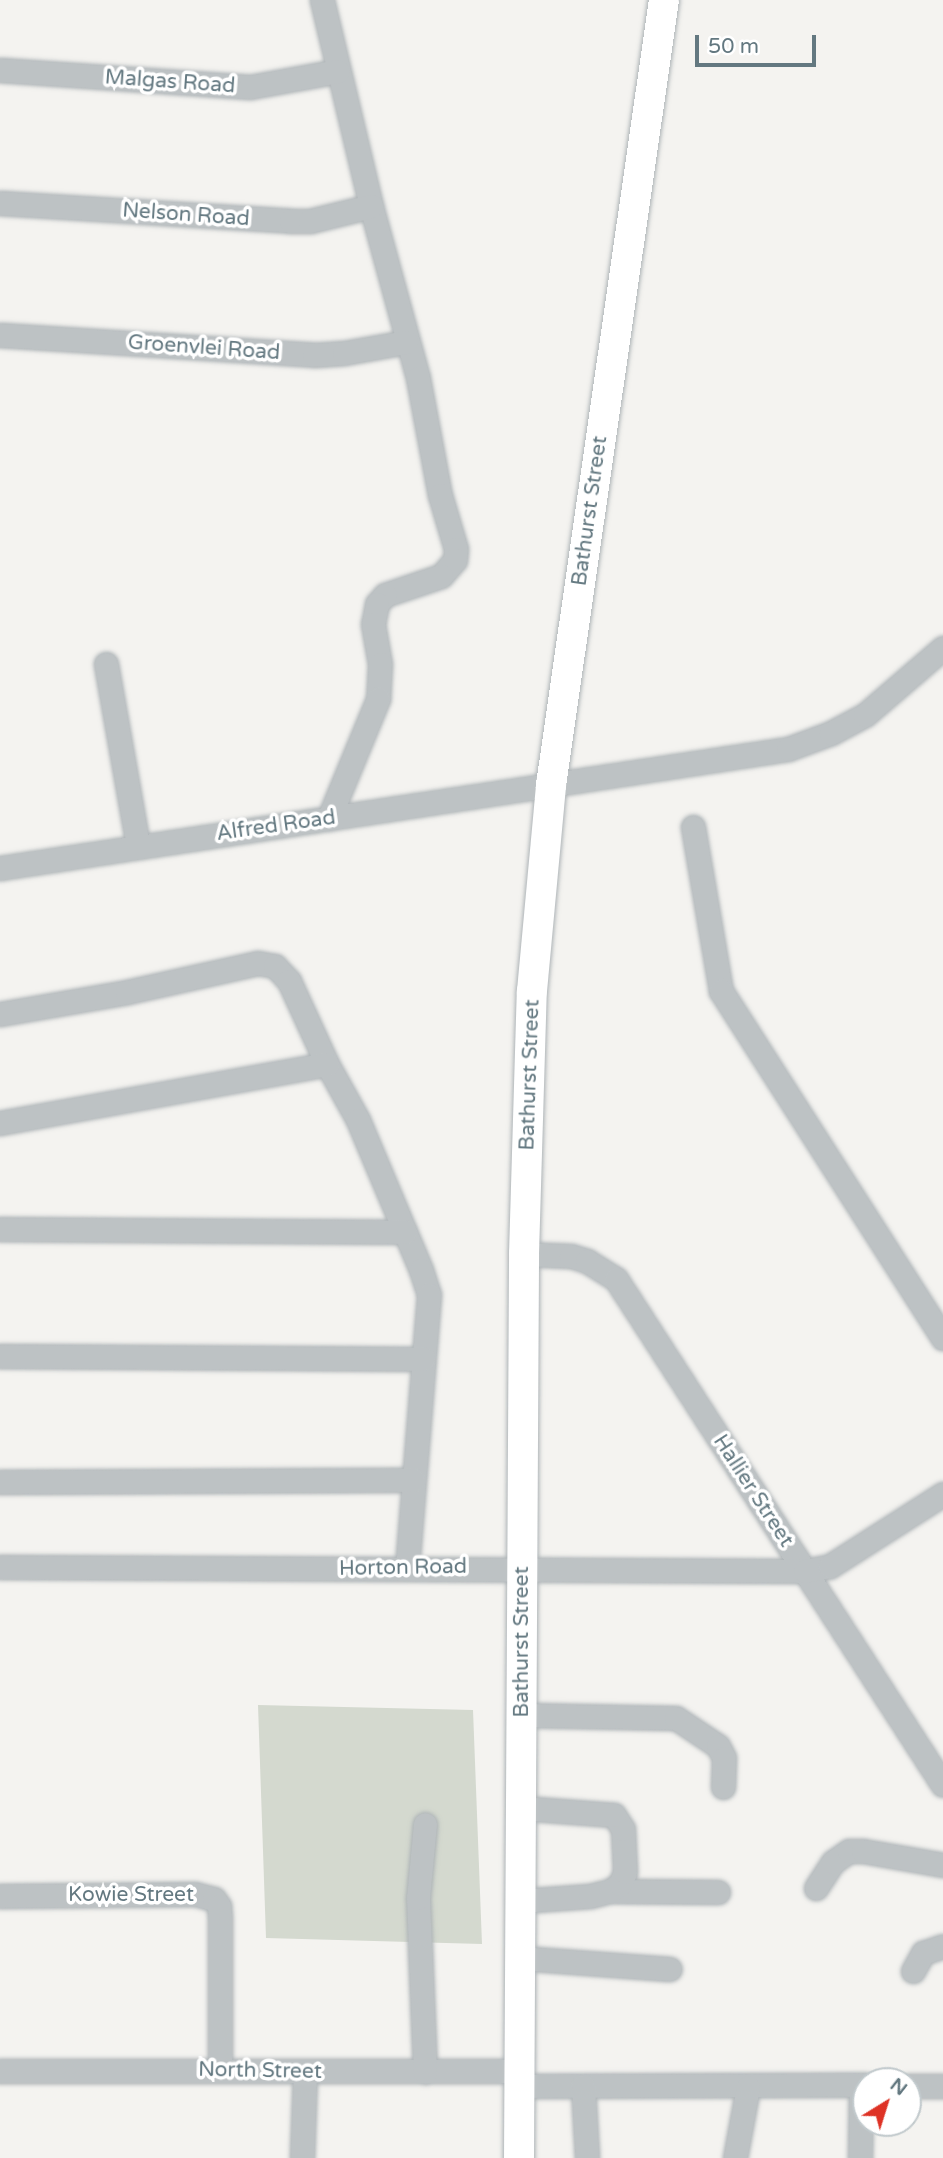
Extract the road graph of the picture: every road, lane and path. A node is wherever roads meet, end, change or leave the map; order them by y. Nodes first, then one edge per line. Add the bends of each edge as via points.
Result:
1 (322, 0) edge
2 (664, 0) edge
3 (0, 71) edge
4 (338, 71) junction
5 (0, 203) edge
6 (371, 206) junction
7 (0, 335) edge
8 (406, 341) junction
9 (943, 648) edge
10 (106, 664) dead end
11 (551, 785) junction
12 (329, 818) junction
13 (693, 827) dead end
14 (138, 846) junction
15 (0, 868) edge
16 (0, 1014) edge
17 (327, 1064) junction
18 (0, 1123) edge
19 (0, 1229) edge
20 (405, 1231) junction
21 (524, 1254) junction
22 (943, 1338) edge
23 (0, 1356) edge
24 (423, 1359) junction
25 (413, 1480) junction
26 (0, 1482) edge
27 (943, 1494) edge
28 (0, 1567) edge
29 (523, 1567) junction
30 (407, 1568) junction
31 (805, 1571) junction
32 (522, 1715) junction
33 (943, 1785) edge
34 (723, 1787) dead end
35 (521, 1808) junction
36 (425, 1824) dead end
37 (943, 1865) edge
38 (816, 1888) dead end
39 (610, 1891) junction
40 (718, 1892) dead end
41 (0, 1896) edge
42 (520, 1901) junction
43 (943, 1947) edge
44 (520, 1958) junction
45 (670, 1969) dead end
46 (913, 1972) dead end
47 (220, 2069) junction
48 (0, 2071) edge
49 (305, 2072) junction
50 (425, 2072) junction
51 (519, 2078) junction
52 (852, 2085) edge
53 (583, 2086) junction
54 (922, 2086) edge
55 (943, 2086) edge
56 (748, 2087) junction
57 (861, 2137) edge
58 (302, 2158) edge
59 (519, 2158) edge
60 (587, 2158) edge
61 (735, 2158) edge
62 (860, 2158) edge

1 - 4 street
2 - 11 main road, Bathurst Street
3 - 4 street, Malgas Road via 250,87
4 - 6 street
5 - 6 street, Nelson Road via 291,221 310,221
6 - 8 street
7 - 8 street, Groenvlei Road via 314,355
8 - 12 street via 456,549 454,560 441,576 385,595 377,604 373,624 380,664 378,699
9 - 11 street, Alfred Road via 872,710 810,741 764,754
10 - 14 street
11 - 12 street, Alfred Road
11 - 21 main road, Bathurst Street via 532,991
12 - 14 street, Alfred Road
13 - 22 street via 721,991
14 - 15 street, Alfred Road
16 - 17 street via 266,963 289,981
17 - 18 street
17 - 20 street via 358,1120
19 - 20 street
20 - 24 street via 429,1295
21 - 29 main road, Bathurst Street
21 - 31 street, Hallier Street via 571,1256 616,1279
23 - 24 street
24 - 25 street
25 - 26 street
25 - 30 street
27 - 31 street, Horton Road via 830,1566
28 - 30 street, Horton Road
29 - 30 street, Horton Road
29 - 31 street, Horton Road
29 - 32 main road, Bathurst Street
31 - 33 street, Hallier Street
32 - 34 street via 676,1718 718,1746 724,1758
32 - 35 main road, Bathurst Street
35 - 39 street via 609,1812 619,1819 625,1872 620,1884
35 - 42 main road, Bathurst Street
36 - 50 street via 418,1898
37 - 38 street via 849,1851 832,1862
39 - 40 street
39 - 42 street
41 - 47 street, Kowie Street via 195,1894 214,1899 220,1917
42 - 44 main road, Bathurst Street
43 - 46 street via 923,1953
44 - 45 street
44 - 51 main road, Bathurst Street
47 - 48 street, North Street
47 - 49 street, North Street
49 - 50 street, North Street
49 - 58 street
50 - 51 street, North Street
51 - 53 street, North Street
51 - 59 main road, Bathurst Street
52 - 56 street, North Street
53 - 56 street, North Street
53 - 60 street
54 - 55 street
56 - 61 street
57 - 62 street

